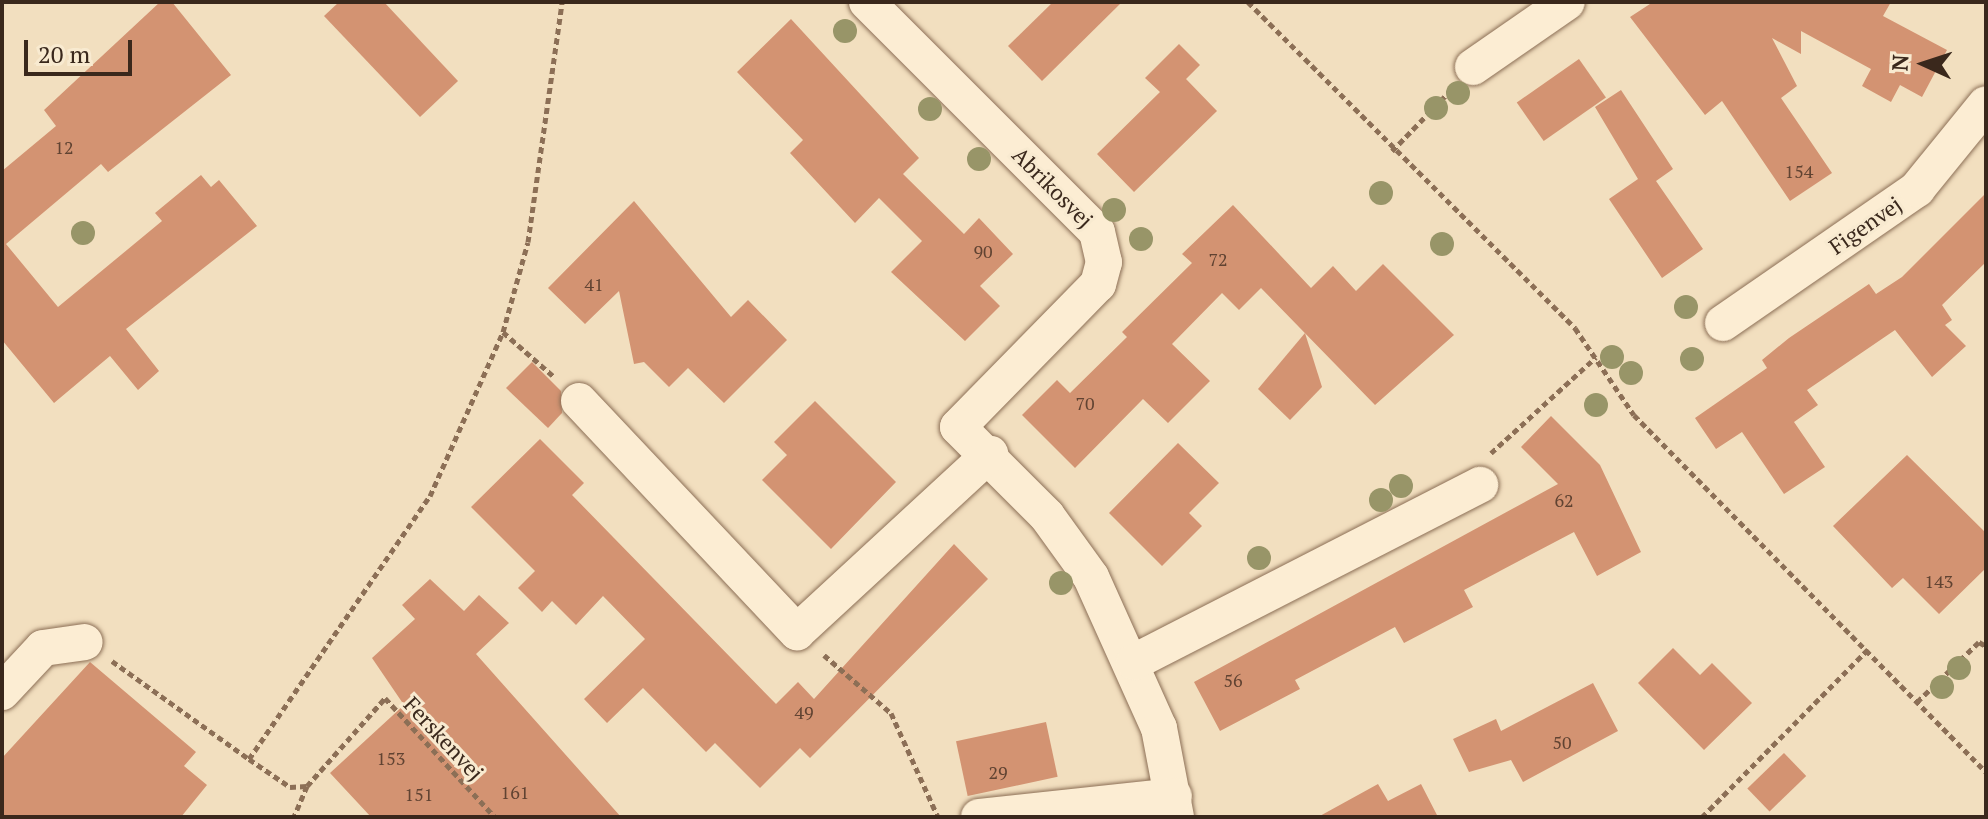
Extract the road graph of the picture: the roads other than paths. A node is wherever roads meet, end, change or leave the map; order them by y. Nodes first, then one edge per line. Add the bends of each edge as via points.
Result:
1 (867, 2) edge
2 (1567, 2) edge
3 (1473, 67) road end
4 (1986, 104) edge
5 (1723, 323) dead end
6 (579, 401) dead end
7 (990, 454) junction
8 (1480, 485) road end
9 (85, 642) road end
10 (1134, 662) junction
11 (2, 692) edge
12 (1175, 806) edge
13 (979, 817) edge

1 - 7 street, Abrikosvej via 1097,232 1104,262 1098,284 958,427
2 - 3 street
4 - 5 street, Figenvej via 1917,189
6 - 7 street via 797,632
7 - 10 street, Abrikosvej via 1091,577
8 - 10 street
9 - 11 street via 43,648
10 - 12 street, Abrikosvej
12 - 13 street, Abrikosvej

